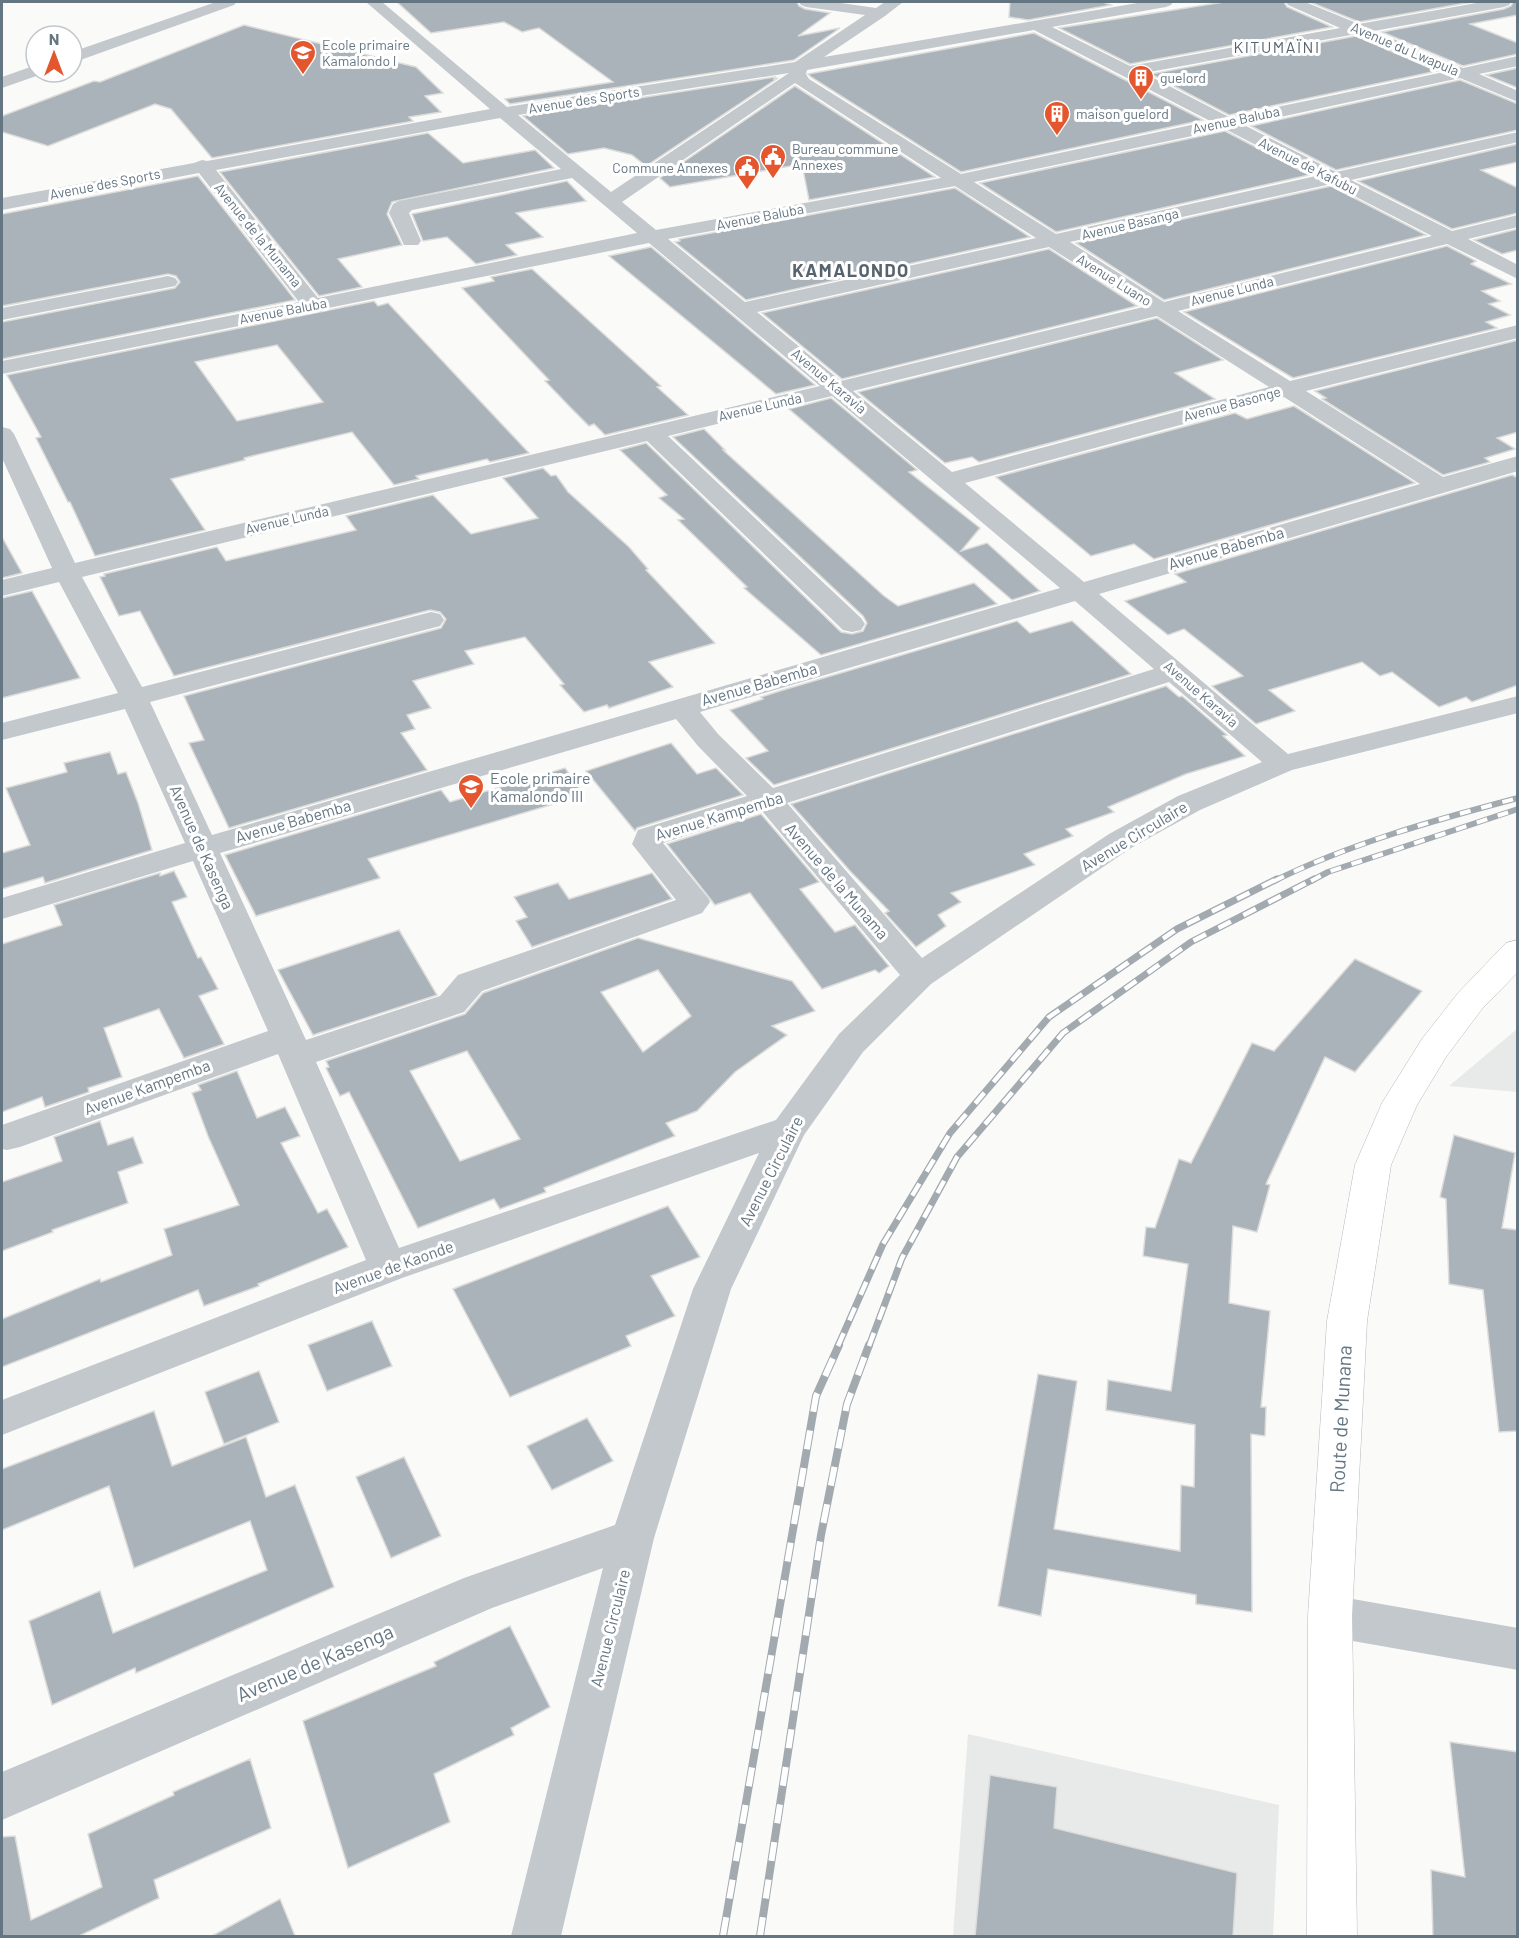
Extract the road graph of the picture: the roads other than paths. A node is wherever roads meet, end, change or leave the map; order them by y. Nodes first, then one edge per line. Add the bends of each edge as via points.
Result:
1 (229, 2) edge
2 (373, 2) edge
3 (806, 2) edge
4 (895, 2) edge
5 (1166, 2) edge
6 (1293, 2) edge
7 (1504, 2) edge
8 (880, 13) junction
9 (1035, 24) junction
10 (1358, 29) junction
11 (84, 54) edge
12 (1518, 61) edge
13 (799, 70) junction
14 (1125, 72) junction
15 (1461, 73) junction
16 (24, 75) edge
17 (2, 83) edge
18 (1518, 97) edge
19 (503, 112) junction
20 (1224, 123) junction
21 (1518, 137) edge
22 (202, 165) junction
23 (576, 172) junction
24 (1333, 179) junction
25 (958, 180) junction
26 (611, 201) junction
27 (2, 204) edge
28 (1518, 221) edge
29 (654, 236) junction
30 (1450, 237) junction
31 (411, 241) dead end
32 (1052, 242) junction
33 (1518, 273) edge
34 (168, 282) dead end
35 (313, 305) junction
36 (743, 309) junction
37 (1160, 309) junction
38 (2, 314) edge
39 (1518, 331) edge
40 (2, 368) edge
41 (839, 388) junction
42 (1287, 389) junction
43 (652, 433) junction
44 (6, 452) edge
45 (1518, 463) edge
46 (947, 481) junction
47 (1440, 486) junction
48 (67, 572) junction
49 (2, 588) edge
50 (1078, 591) junction
51 (431, 620) dead end
52 (852, 624) dead end
53 (1174, 671) junction
54 (134, 698) junction
55 (1518, 704) edge
56 (681, 707) junction
57 (2, 732) edge
58 (1282, 764) junction
59 (769, 801) junction
60 (202, 848) junction
61 (2, 909) edge
62 (1518, 951) edge
63 (919, 976) junction
64 (292, 1046) junction
65 (789, 1129) junction
66 (7, 1137) dead end
67 (388, 1267) junction
68 (2, 1418) edge
69 (632, 1538) junction
70 (1330, 1616) junction
71 (1518, 1649) edge
72 (2, 1796) edge
73 (536, 1936) edge
74 (1332, 1936) edge

1 - 11 street
2 - 19 street, Avenue Karavia
3 - 8 street
4 - 8 street
5 - 9 street, Avenue des Sports
6 - 10 street, Avenue du Lwapula
7 - 10 street
8 - 13 street
9 - 13 street, Avenue des Sports
9 - 14 street, Avenue de Kafubu
10 - 14 street
10 - 15 street, Avenue du Lwapula
12 - 15 street, Avenue Baluba
13 - 19 street, Avenue des Sports
13 - 25 street, Avenue Luano via 809,87
13 - 26 street
14 - 20 street, Avenue de Kafubu
15 - 18 street, Avenue du Lwapula
15 - 20 street, Avenue Baluba
16 - 17 street
19 - 22 street, Avenue des Sports
19 - 23 street, Avenue Karavia
20 - 24 street, Avenue de Kafubu
20 - 25 street, Avenue Baluba
21 - 24 street, Avenue Basanga
22 - 27 street, Avenue des Sports
22 - 35 street, Avenue de la Munama
23 - 26 street, Avenue Karavia
23 - 31 street via 406,205 399,213
24 - 30 street, Avenue de Kafubu
24 - 32 street, Avenue Basanga
25 - 29 street, Avenue Baluba
25 - 32 street, Avenue Luano
26 - 29 street, Avenue Karavia
28 - 30 street, Avenue Lunda
29 - 35 street, Avenue Baluba
29 - 36 street, Avenue Karavia
30 - 33 street, Avenue de Kafubu
30 - 37 street, Avenue Lunda
32 - 36 street, Avenue Basanga
32 - 37 street, Avenue Luano
34 - 38 street
35 - 40 street, Avenue Baluba
36 - 41 street, Avenue Karavia
37 - 41 street, Avenue Lunda
37 - 42 street, Avenue Luano
39 - 42 street, Avenue Basonge
41 - 43 street, Avenue Lunda
41 - 46 street, Avenue Karavia
42 - 46 street, Avenue Basonge
42 - 47 street, Avenue Luano
43 - 48 street, Avenue Lunda
43 - 52 street
44 - 48 street, Avenue de Kasenga
45 - 47 street, Avenue Babemba
46 - 50 street, Avenue Karavia
47 - 50 street, Avenue Babemba
48 - 49 street, Avenue Lunda
48 - 54 street, Avenue de Kasenga
50 - 53 street, Avenue Karavia
50 - 56 street, Avenue Babemba
51 - 54 street
53 - 58 street, Avenue Karavia
53 - 59 street, Avenue Kampemba
54 - 57 street
54 - 60 street, Avenue de Kasenga
55 - 58 street, Avenue Circulaire
56 - 59 street, Avenue de la Munama
56 - 60 street, Avenue Babemba
58 - 63 street, Avenue Circulaire via 1189,803 1120,841
59 - 63 street, Avenue de la Munama
59 - 64 street, Avenue Kampemba via 649,837 647,840 693,898 691,906 470,983 453,1004
60 - 61 street, Avenue Babemba
60 - 64 street, Avenue de Kasenga
62 - 70 main road, Route de Munana via 1470,1001 1434,1048 1400,1103 1373,1165 1347,1321
63 - 65 street, Avenue Circulaire via 851,1043
64 - 66 street, Avenue Kampemba
64 - 67 street, Avenue de Kasenga
65 - 67 street, Avenue de Kaonde
65 - 69 street, Avenue Circulaire via 712,1289
67 - 68 street, Avenue de Kaonde
69 - 72 street, Avenue de Kasenga via 480,1592
69 - 73 street, Avenue Circulaire
70 - 71 street
70 - 74 main road, Route de Munana

